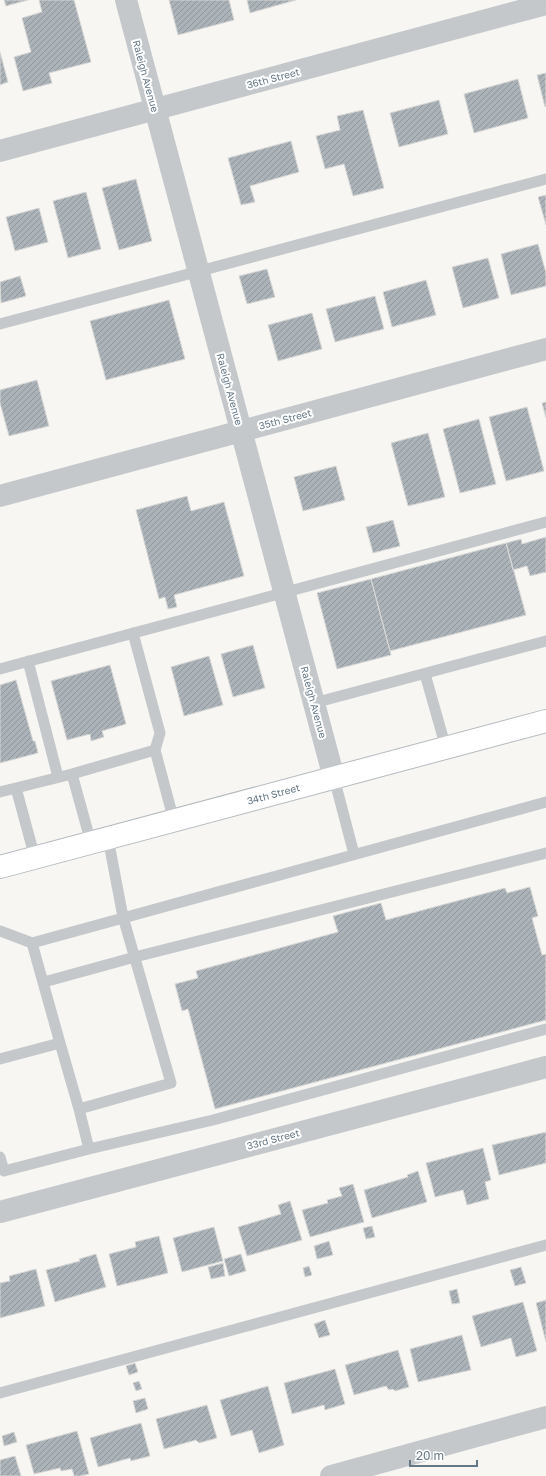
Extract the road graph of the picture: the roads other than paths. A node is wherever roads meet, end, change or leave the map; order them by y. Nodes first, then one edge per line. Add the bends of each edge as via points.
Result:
1 (126, 0) edge
2 (546, 4) edge
3 (155, 109) junction
4 (0, 151) edge
5 (546, 179) edge
6 (199, 272) junction
7 (0, 324) edge
8 (546, 349) edge
9 (242, 431) junction
10 (0, 496) edge
11 (546, 522) edge
12 (285, 592) junction
13 (133, 633) junction
14 (546, 641) edge
15 (28, 662) junction
16 (0, 669) edge
17 (425, 674) junction
18 (314, 704) junction
19 (546, 721) edge
20 (446, 748) junction
21 (155, 750) junction
22 (72, 774) junction
23 (58, 778) junction
24 (334, 778) junction
25 (16, 788) junction
26 (0, 792) edge
27 (546, 802) edge
28 (174, 821) junction
29 (100, 840) junction
30 (546, 853) edge
31 (354, 854) junction
32 (35, 858) junction
33 (0, 867) edge
34 (123, 917) junction
35 (0, 931) edge
36 (32, 943) junction
37 (135, 957) junction
38 (44, 982) junction
39 (546, 1029) edge
40 (60, 1043) junction
41 (0, 1059) edge
42 (546, 1067) edge
43 (78, 1109) junction
44 (89, 1149) junction
45 (0, 1157) edge
46 (0, 1212) edge
47 (546, 1245) edge
48 (0, 1393) edge
49 (546, 1417) edge
50 (330, 1476) edge

1 - 3 street, Raleigh Avenue
2 - 3 street, 36th Street
3 - 4 street, 36th Street
3 - 6 street, Raleigh Avenue
5 - 6 lane
6 - 7 lane
6 - 9 street, Raleigh Avenue
8 - 9 street, 35th Street
9 - 10 street, 35th Street
9 - 12 street, Raleigh Avenue
11 - 12 lane
12 - 13 lane
12 - 18 street, Raleigh Avenue
13 - 15 lane
13 - 21 lane via 160,733
14 - 17 lane
15 - 16 lane
15 - 23 lane
17 - 18 lane
17 - 20 lane
18 - 24 street, Raleigh Avenue
19 - 20 main road, 34th Street
20 - 24 main road, 34th Street
21 - 22 lane
21 - 28 lane
22 - 23 lane
22 - 29 lane
23 - 25 lane
24 - 28 main road, 34th Street
24 - 31 lane
25 - 26 lane
25 - 32 lane
27 - 31 lane
28 - 29 main road, 34th Street
29 - 32 main road, 34th Street
29 - 34 lane
30 - 37 lane
31 - 34 lane
32 - 33 main road, 34th Street
34 - 36 lane
34 - 37 lane
35 - 36 lane
36 - 38 lane
37 - 38 lane
37 - 43 lane via 171,1083
38 - 40 lane
39 - 44 lane via 213,1120
40 - 41 lane
40 - 43 lane
42 - 46 street, 33rd Street
43 - 44 lane
44 - 45 lane via 4,1171
47 - 48 lane
49 - 50 street

